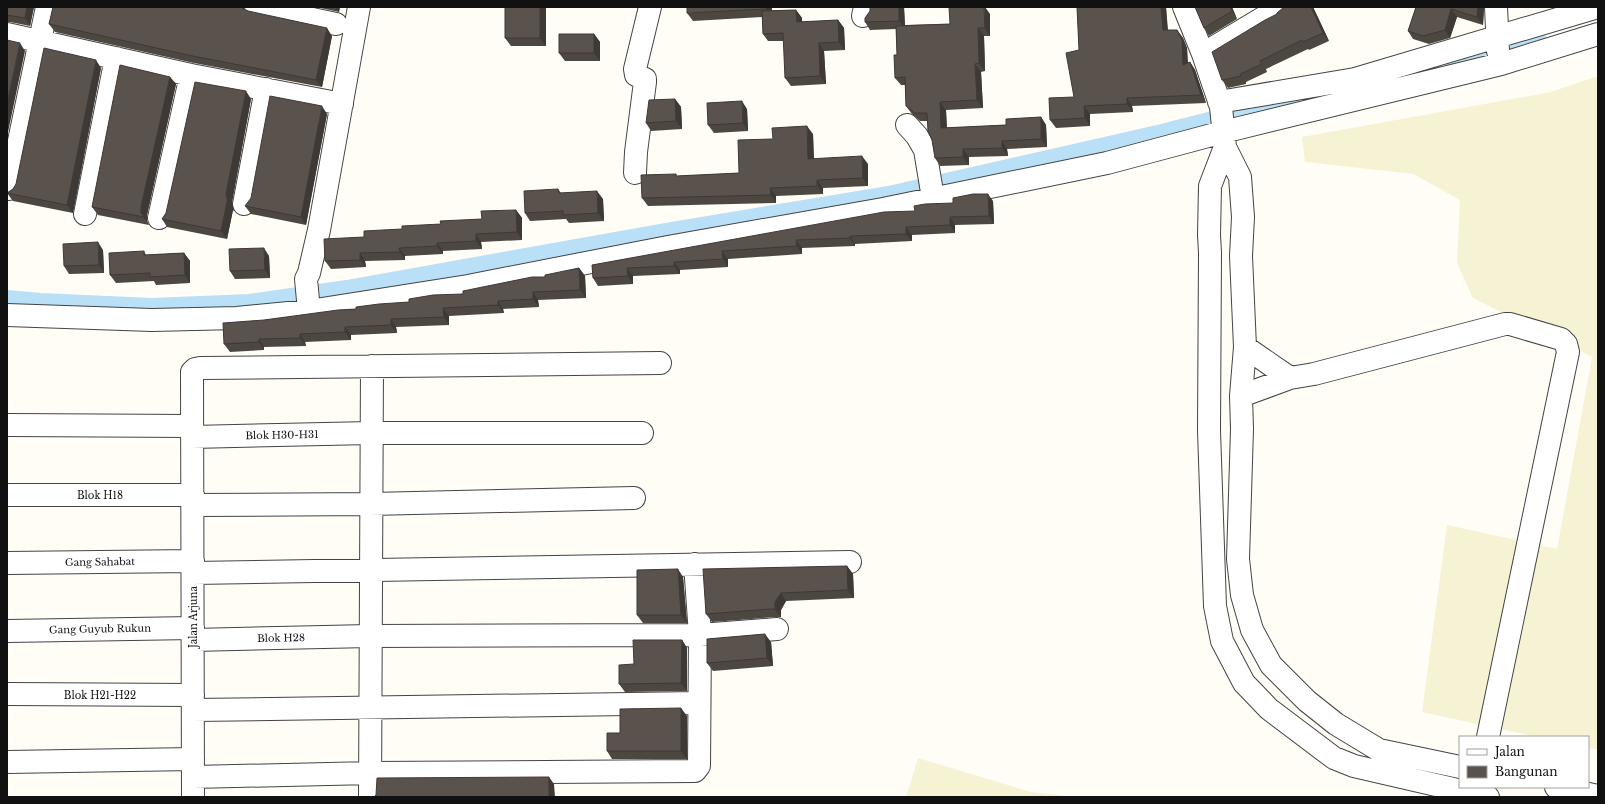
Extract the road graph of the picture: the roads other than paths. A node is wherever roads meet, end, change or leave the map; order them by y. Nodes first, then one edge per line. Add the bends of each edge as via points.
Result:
1 (47, 7) edge
2 (256, 7) edge
3 (359, 7) edge
4 (650, 7) edge
5 (1184, 7) edge
6 (1281, 7) edge
7 (1496, 7) edge
8 (1598, 7) edge
9 (1258, 15) edge
10 (336, 24) dead end
11 (7, 34) edge
12 (1598, 34) edge
13 (41, 41) junction
14 (1499, 50) junction
15 (1203, 54) junction
16 (116, 58) junction
17 (191, 75) junction
18 (266, 89) junction
19 (342, 104) junction
20 (16, 114) edge
21 (1222, 122) junction
22 (907, 125) dead end
23 (635, 173) dead end
24 (9, 189) dead end
25 (933, 195) junction
26 (244, 204) dead end
27 (85, 214) dead end
28 (159, 218) dead end
29 (1210, 253) junction
30 (1241, 256) junction
31 (309, 290) junction
32 (7, 315) edge
33 (1245, 347) junction
34 (660, 363) dead end
35 (372, 366) junction
36 (1290, 378) junction
37 (1241, 396) junction
38 (7, 425) edge
39 (1242, 429) junction
40 (192, 431) junction
41 (1209, 431) junction
42 (642, 433) dead end
43 (371, 434) junction
44 (7, 495) edge
45 (634, 498) dead end
46 (192, 500) junction
47 (371, 504) junction
48 (850, 562) dead end
49 (7, 563) edge
50 (695, 564) junction
51 (193, 567) junction
52 (370, 571) junction
53 (777, 629) dead end
54 (7, 631) edge
55 (193, 634) junction
56 (700, 635) junction
57 (370, 636) junction
58 (7, 694) edge
59 (193, 702) junction
60 (699, 703) junction
61 (371, 707) junction
62 (1488, 736) edge
63 (7, 762) edge
64 (1459, 767) edge
65 (370, 773) junction
66 (193, 778) edge
67 (1561, 788) edge
68 (1598, 796) edge
69 (370, 797) edge
70 (1488, 797) edge

1 - 13 street
2 - 10 street
3 - 19 street
4 - 23 street via 635,69 636,75 645,79
5 - 15 street
6 - 9 street
7 - 14 street
8 - 14 street
9 - 15 street
11 - 13 street
12 - 14 street
13 - 16 street
13 - 20 street
14 - 21 street
14 - 21 street via 1355,79
15 - 21 street
16 - 17 street
16 - 27 street
17 - 18 street
17 - 28 street
18 - 19 street
18 - 26 street
19 - 31 street
20 - 24 street
21 - 25 street via 1107,163
21 - 29 street via 1210,186
21 - 30 street via 1240,177 1243,218
22 - 25 street via 925,150
25 - 31 street via 875,210 468,286
29 - 30 street
29 - 41 street
30 - 33 street
31 - 32 street via 237,318 152,320
33 - 36 street
33 - 37 street
34 - 35 street
35 - 40 street, Jalan Arjuna via 195,369 192,372
35 - 43 street
36 - 37 street
36 - 62 street via 1504,324 1561,339 1566,344 1568,352
37 - 39 street
38 - 40 street, Blok H30-H31
39 - 41 street
39 - 64 street via 1238,559 1242,595 1252,630 1271,665 1336,724 1378,750
40 - 43 street, Blok H30-H31
40 - 46 street, Jalan Arjuna
41 - 70 street via 1216,606 1222,641 1244,683 1269,710 1334,758 1354,766
42 - 43 street, Blok H30-H31
43 - 47 street
44 - 46 street, Blok H18
45 - 47 street, Blok H18
46 - 47 street, Blok H18
46 - 51 street, Jalan Arjuna
47 - 52 street
48 - 50 street, Gang Sahabat
49 - 51 street, Gang Sahabat
50 - 52 street, Gang Sahabat
50 - 56 street
51 - 52 street, Gang Sahabat
51 - 55 street, Jalan Arjuna
52 - 57 street
53 - 56 street, Blok H28
54 - 55 street, Gang Guyub Rukun
55 - 57 street, Blok H28
55 - 59 street, Jalan Arjuna
56 - 57 street, Blok H28
56 - 60 street
57 - 61 street
58 - 59 street, Blok H21-H22
59 - 61 street, Blok H21-H22
59 - 66 street, Jalan Arjuna
60 - 61 street, Blok H21-H22
60 - 65 street via 699,766 695,771
61 - 65 street
63 - 66 street
65 - 66 street
65 - 69 street
67 - 68 street

